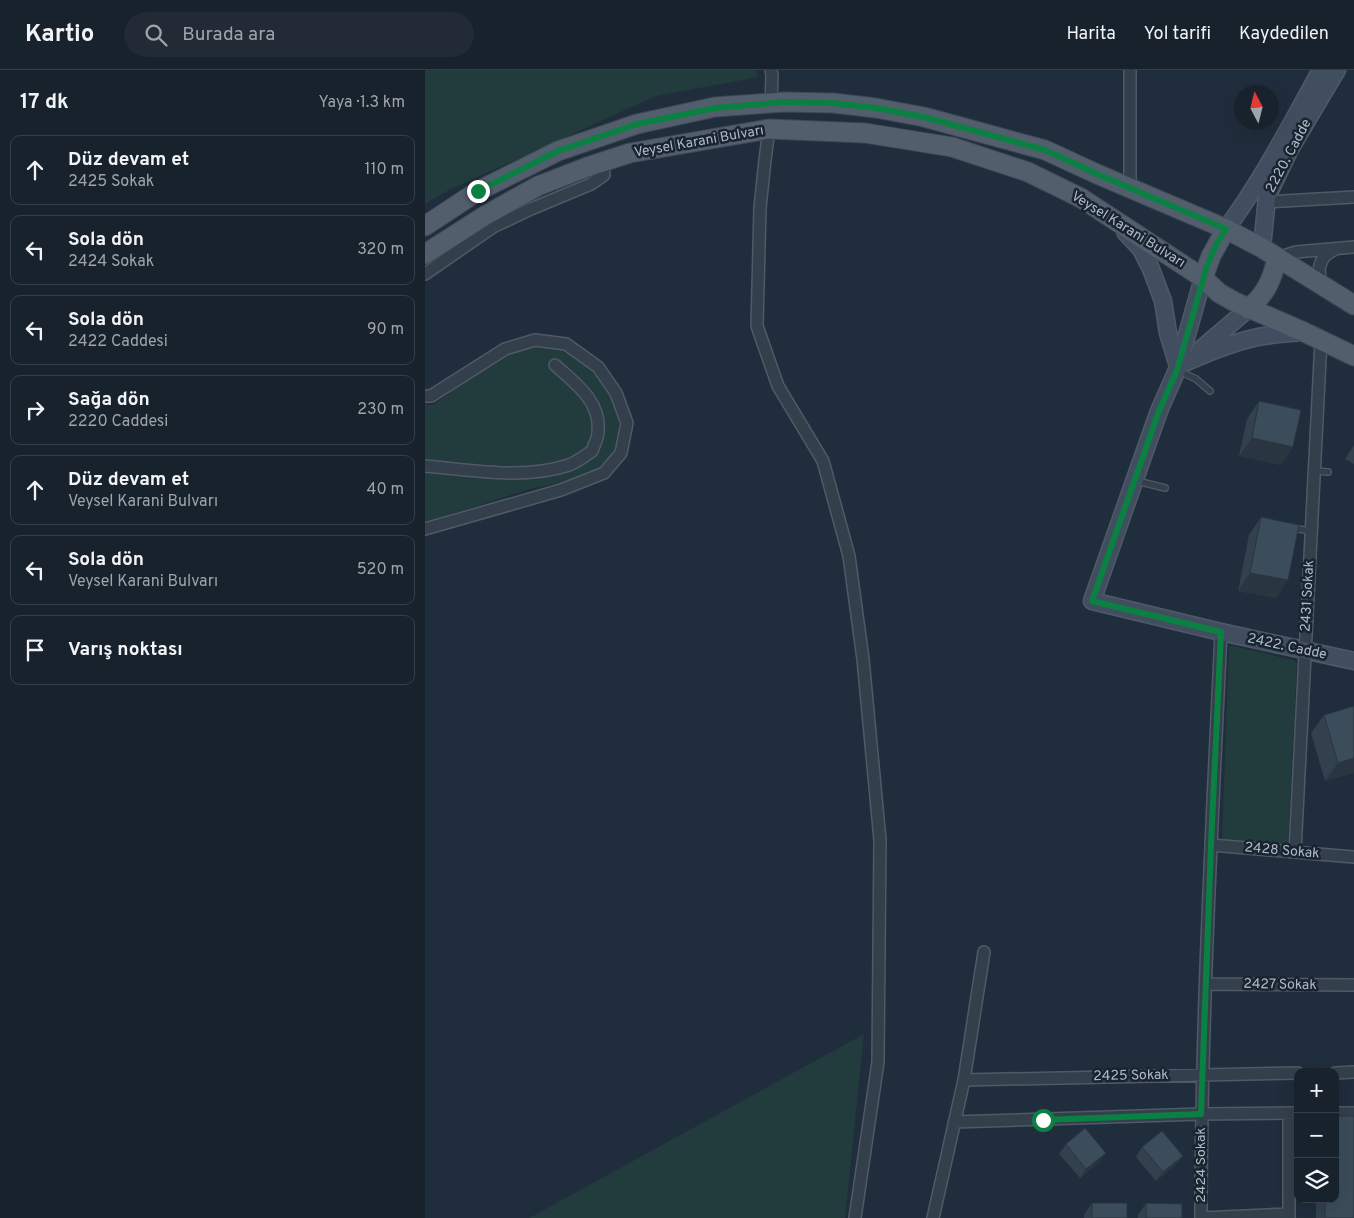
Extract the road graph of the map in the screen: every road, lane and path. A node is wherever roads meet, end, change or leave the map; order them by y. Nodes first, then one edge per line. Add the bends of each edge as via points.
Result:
1 (771, 70) edge
2 (1130, 70) edge
3 (1321, 70) edge
4 (1337, 70) edge
5 (771, 103) junction
6 (769, 129) junction
7 (603, 162) junction
8 (1130, 188) junction
9 (1354, 197) edge
10 (1266, 202) junction
11 (1115, 220) junction
12 (425, 226) edge
13 (1226, 229) junction
14 (1354, 247) edge
15 (1339, 248) junction
16 (1270, 253) junction
17 (425, 254) edge
18 (425, 274) edge
19 (1203, 278) junction
20 (1323, 286) junction
21 (1354, 305) edge
22 (1248, 308) junction
23 (1304, 332) junction
24 (1321, 340) junction
25 (1354, 356) edge
26 (555, 365) dead end
27 (1177, 368) junction
28 (1210, 391) dead end
29 (425, 396) edge
30 (425, 466) edge
31 (1315, 471) junction
32 (1328, 472) dead end
33 (1135, 481) junction
34 (1165, 488) dead end
35 (425, 529) edge
36 (1298, 530) edge
37 (1311, 531) junction
38 (1221, 632) junction
39 (1305, 650) junction
40 (1354, 661) edge
41 (1211, 845) junction
42 (1295, 852) junction
43 (1354, 857) edge
44 (984, 952) dead end
45 (1206, 984) junction
46 (1354, 986) edge
47 (1339, 1072) edge
48 (1354, 1072) edge
49 (1294, 1073) edge
50 (1203, 1074) junction
51 (964, 1080) junction
52 (1293, 1113) edge
53 (1339, 1113) edge
54 (1354, 1113) edge
55 (1201, 1114) junction
56 (954, 1122) junction
57 (1289, 1216) edge
58 (855, 1218) edge
59 (933, 1218) edge
60 (1201, 1218) edge

1 - 5 street
2 - 8 street
3 - 13 street, 2220. Cadde via 1267,167
4 - 10 street, 2220. Cadde via 1291,149
5 - 8 main road, Veysel Karani Bulvarı via 833,103 924,117 1045,150
5 - 12 main road, Veysel Karani Bulvarı via 715,108 637,124 558,151 478,191
6 - 7 main road, Veysel Karani Bulvarı via 630,153
6 - 11 main road, Veysel Karani Bulvarı via 865,133 952,147 1028,172 1081,198
6 - 58 street via 760,208 757,326 778,386 823,461 849,556 863,659 880,840 878,1062
7 - 17 main road, Veysel Karani Bulvarı via 538,186
7 - 18 street via 603,175 591,184 493,227
8 - 13 main road, Veysel Karani Bulvarı
9 - 10 street
10 - 16 street, 2220. Cadde
11 - 19 main road, Veysel Karani Bulvarı
11 - 27 street via 1141,249 1151,269 1163,301
13 - 16 main road, Veysel Karani Bulvarı
13 - 19 main road, Veysel Karani Bulvarı
14 - 15 street
15 - 16 street
15 - 20 street via 1320,263
16 - 20 main road, Veysel Karani Bulvarı
16 - 22 main road via 1273,274 1269,286
19 - 22 main road, Veysel Karani Bulvarı via 1219,292
19 - 27 street
20 - 21 main road, Veysel Karani Bulvarı
22 - 23 main road, Veysel Karani Bulvarı
22 - 27 street
23 - 24 main road, Veysel Karani Bulvarı
23 - 27 street via 1259,336 1229,344
24 - 25 main road, Veysel Karani Bulvarı
24 - 31 street, 2431 Sokak
26 - 30 street via 587,394 597,411 598,432 593,451 571,464 535,473
27 - 28 lane
27 - 33 street
29 - 35 street via 431,396 505,349 535,340 566,344 598,367 616,393 627,423 621,453 604,473 561,490
31 - 32 lane
31 - 37 street, 2431 Sokak
33 - 34 lane
33 - 38 street, 2422. Cadde via 1092,601
36 - 37 lane
37 - 39 street, 2431 Sokak
38 - 39 street, 2422. Cadde
38 - 41 street, 2424 Sokak
39 - 40 street, 2422. Cadde
39 - 42 street, 2431 Sokak
41 - 42 street, 2428 Sokak
41 - 45 street, 2424 Sokak
42 - 43 street, 2428 Sokak
44 - 51 street
45 - 46 street, 2427 Sokak
45 - 50 street, 2424 Sokak
47 - 48 street
49 - 50 street, 2425 Sokak
50 - 51 street, 2425 Sokak
50 - 55 street, 2424 Sokak
51 - 56 street
52 - 55 street
52 - 57 street
53 - 54 street
55 - 56 street
55 - 60 street, 2424 Sokak
56 - 59 street
57 - 60 street

